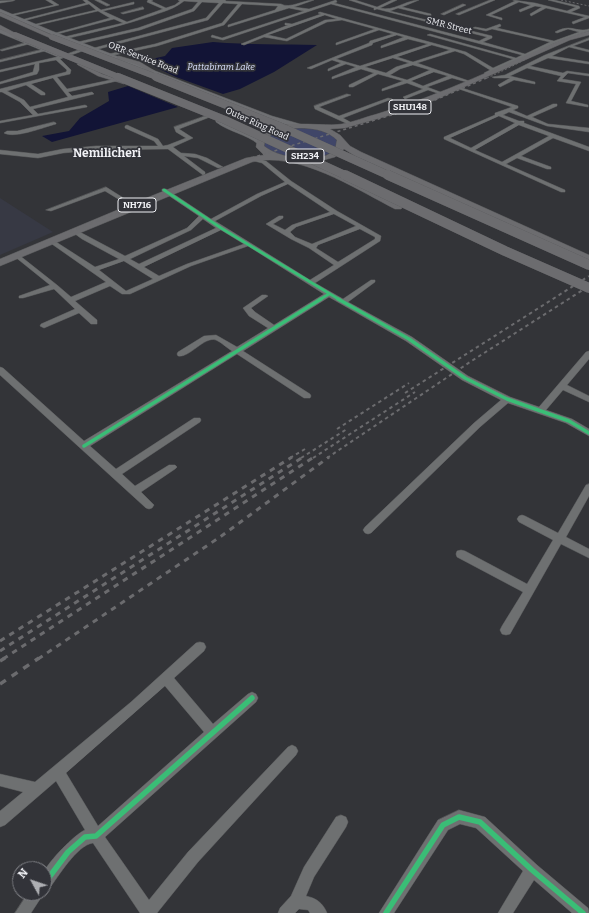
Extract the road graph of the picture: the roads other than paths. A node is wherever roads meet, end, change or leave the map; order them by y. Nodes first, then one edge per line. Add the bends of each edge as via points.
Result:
1 (13, 0) edge
2 (48, 0) edge
3 (85, 0) edge
4 (97, 0) edge
5 (124, 0) edge
6 (151, 0) edge
7 (182, 0) edge
8 (264, 0) edge
9 (285, 0) edge
10 (312, 0) edge
11 (339, 0) edge
12 (351, 0) edge
13 (361, 0) edge
14 (395, 0) edge
15 (417, 0) edge
16 (493, 0) edge
17 (517, 0) edge
18 (550, 0) edge
19 (202, 1) edge
20 (223, 1) edge
21 (0, 2) edge
22 (304, 2) edge
23 (356, 2) junction
24 (89, 3) junction
25 (133, 3) junction
26 (241, 3) junction
27 (324, 3) junction
28 (330, 3) junction
29 (470, 3) dead end
30 (260, 4) junction
31 (535, 4) junction
32 (108, 5) dead end
33 (281, 6) junction
34 (399, 6) junction
35 (292, 7) junction
36 (545, 7) junction
37 (112, 8) junction
38 (377, 8) junction
39 (168, 9) junction
40 (100, 10) junction
41 (256, 10) dead end
42 (308, 10) junction
43 (386, 11) junction
44 (520, 11) dead end
45 (276, 12) junction
46 (568, 12) junction
47 (0, 13) edge
48 (182, 13) junction
49 (368, 13) junction
50 (122, 14) junction
51 (326, 14) junction
52 (444, 14) dead end
53 (458, 14) dead end
54 (105, 15) junction
55 (252, 15) dead end
56 (531, 15) dead end
57 (10, 16) junction
58 (98, 16) dead end
59 (427, 16) junction
60 (560, 16) dead end
61 (130, 17) dead end
62 (589, 17) edge
63 (114, 18) junction
64 (343, 18) junction
65 (355, 18) dead end
66 (418, 19) junction
67 (501, 19) dead end
68 (22, 20) junction
69 (350, 20) junction
70 (446, 20) dead end
71 (246, 21) junction
72 (273, 22) junction
73 (452, 22) dead end
74 (127, 23) junction
75 (573, 23) dead end
76 (408, 24) junction
77 (34, 25) junction
78 (292, 25) junction
79 (500, 25) dead end
80 (229, 26) dead end
81 (0, 27) edge
82 (400, 27) dead end
83 (493, 28) junction
84 (380, 29) junction
85 (394, 29) dead end
86 (0, 31) edge
87 (389, 31) junction
88 (508, 32) junction
89 (557, 32) dead end
90 (421, 33) dead end
91 (80, 34) junction
92 (398, 34) junction
93 (588, 34) edge
94 (53, 35) junction
95 (212, 36) dead end
96 (265, 36) junction
97 (409, 37) junction
98 (491, 37) junction
99 (65, 38) junction
100 (94, 40) junction
101 (480, 42) junction
102 (581, 42) junction
103 (79, 43) junction
104 (28, 44) junction
105 (243, 44) dead end
106 (337, 44) dead end
107 (432, 44) junction
108 (561, 44) junction
109 (589, 44) edge
110 (382, 47) dead end
111 (471, 47) junction
112 (92, 48) junction
113 (1, 49) edge
114 (44, 50) junction
115 (455, 50) junction
116 (589, 52) edge
117 (110, 55) junction
118 (525, 55) junction
119 (546, 56) junction
120 (13, 57) junction
121 (59, 57) junction
122 (394, 57) junction
123 (119, 58) joint
124 (332, 59) junction
125 (516, 59) junction
126 (0, 60) edge
127 (37, 62) junction
128 (346, 63) junction
129 (414, 63) junction
130 (589, 63) edge
131 (80, 64) junction
132 (525, 66) junction
133 (309, 68) dead end
134 (361, 68) junction
135 (330, 70) dead end
136 (435, 70) junction
137 (0, 71) edge
138 (152, 71) joint
139 (377, 73) junction
140 (494, 73) junction
141 (486, 74) junction
142 (386, 75) junction
143 (564, 75) junction
144 (589, 75) edge
145 (54, 76) junction
146 (453, 76) junction
147 (506, 76) junction
148 (334, 78) dead end
149 (514, 78) junction
150 (115, 80) junction
151 (406, 81) junction
152 (0, 82) edge
153 (124, 82) junction
154 (470, 82) junction
155 (533, 83) dead end
156 (27, 84) junction
157 (351, 86) dead end
158 (500, 86) dead end
159 (425, 88) junction
160 (461, 88) junction
161 (1, 90) edge
162 (384, 90) dead end
163 (65, 91) junction
164 (92, 93) dead end
165 (43, 94) dead end
166 (441, 94) junction
167 (349, 95) dead end
168 (71, 98) junction
169 (405, 98) dead end
170 (390, 99) dead end
171 (554, 105) dead end
172 (85, 106) dead end
173 (586, 106) dead end
174 (30, 108) junction
175 (509, 110) junction
176 (497, 114) junction
177 (37, 116) junction
178 (208, 116) junction
179 (339, 118) junction
180 (529, 118) junction
181 (0, 122) edge
182 (54, 123) dead end
183 (519, 123) junction
184 (350, 124) junction
185 (304, 126) junction
186 (127, 127) dead end
187 (316, 127) junction
188 (589, 130) edge
189 (8, 133) junction
190 (0, 135) edge
191 (553, 136) junction
192 (341, 141) junction
193 (258, 142) junction
194 (166, 148) junction
195 (589, 149) edge
196 (471, 150) junction
197 (0, 152) edge
198 (178, 155) junction
199 (517, 156) junction
200 (277, 158) junction
201 (252, 159) junction
202 (292, 161) junction
203 (502, 164) junction
204 (220, 167) junction
205 (549, 168) dead end
206 (203, 174) junction
207 (289, 182) junction
208 (166, 191) junction
209 (563, 191) dead end
210 (130, 204) junction
211 (49, 210) dead end
212 (335, 212) junction
213 (203, 216) junction
214 (280, 217) dead end
215 (211, 221) junction
216 (360, 226) junction
217 (221, 228) junction
218 (74, 231) junction
219 (287, 234) junction
220 (51, 241) junction
221 (249, 244) junction
222 (313, 247) junction
223 (16, 256) junction
224 (0, 258) edge
225 (124, 259) junction
226 (589, 259) edge
227 (0, 263) edge
228 (338, 265) junction
229 (589, 265) edge
230 (141, 266) junction
231 (94, 270) junction
232 (158, 279) junction
233 (373, 280) dead end
234 (110, 283) junction
235 (310, 283) junction
236 (55, 286) junction
237 (589, 288) edge
238 (329, 294) junction
239 (589, 294) edge
240 (264, 296) dead end
241 (21, 297) dead end
242 (71, 300) junction
243 (343, 302) junction
244 (80, 310) junction
245 (94, 322) dead end
246 (44, 326) dead end
247 (273, 328) junction
248 (237, 350) junction
249 (181, 354) dead end
250 (589, 354) edge
251 (0, 370) edge
252 (561, 386) junction
253 (307, 396) dead end
254 (507, 399) junction
255 (589, 399) edge
256 (541, 410) junction
257 (197, 420) dead end
258 (589, 433) edge
259 (84, 446) junction
260 (172, 467) dead end
261 (115, 474) junction
262 (589, 488) edge
263 (134, 492) junction
264 (149, 505) dead end
265 (522, 519) dead end
266 (368, 530) dead end
267 (559, 539) junction
268 (462, 554) dead end
269 (589, 554) edge
270 (529, 590) junction
271 (506, 630) dead end
272 (200, 647) dead end
273 (166, 678) junction
274 (252, 698) dead end
275 (213, 733) junction
276 (292, 751) dead end
277 (58, 771) junction
278 (0, 780) edge
279 (36, 789) junction
280 (0, 820) edge
281 (341, 822) dead end
282 (96, 836) junction
283 (532, 870) junction
284 (52, 873) edge
285 (31, 901) edge
286 (296, 901) junction
287 (22, 913) edge
288 (149, 913) edge
289 (285, 913) edge
290 (320, 913) edge
291 (386, 913) edge
292 (505, 913) edge
293 (583, 913) edge

1 - 21 street
2 - 57 street via 57,4
3 - 24 street
4 - 32 street
5 - 25 street
6 - 39 street via 148,1
7 - 19 street
7 - 39 street
8 - 30 street
9 - 33 street
10 - 22 street
11 - 28 street
12 - 23 street
13 - 23 street
14 - 38 street
15 - 34 street
16 - 53 street
17 - 31 street
17 - 67 street via 488,15
18 - 46 street via 579,7
19 - 20 street
19 - 48 street via 193,10
20 - 26 street
20 - 112 street via 207,19
22 - 35 street
23 - 38 street
24 - 40 street
24 - 68 street
25 - 37 street
25 - 50 street via 143,8
26 - 30 street
26 - 117 street via 224,24 156,45
27 - 28 street
27 - 42 street
27 - 49 street via 360,16
28 - 49 street
29 - 52 street
30 - 33 street
30 - 41 street
31 - 36 street
31 - 44 street
33 - 35 street
33 - 45 street
34 - 43 street
34 - 59 street via 430,15
35 - 42 street
35 - 45 street
36 - 46 street
36 - 56 street
37 - 40 street
37 - 50 street
38 - 43 street
38 - 49 street
39 - 48 street
39 - 74 street
40 - 54 street
40 - 77 street
42 - 51 street
42 - 72 street
43 - 66 street
45 - 71 street
46 - 60 street
46 - 62 street
47 - 57 main road, ORR Service Road
48 - 100 street via 139,29
49 - 76 street, SMR Street
50 - 61 street
51 - 64 street
51 - 78 street
54 - 58 street
54 - 63 street
55 - 71 street
57 - 68 main road, ORR Service Road
57 - 94 highway, Outer Ring Road / SH234
59 - 66 street
59 - 70 street
62 - 75 street
63 - 74 street
63 - 94 street
64 - 69 street
64 - 96 street via 326,22 286,40
65 - 69 street
66 - 76 street
66 - 98 street
68 - 77 main road, ORR Service Road
69 - 84 street
71 - 80 street
72 - 78 street
72 - 95 street via 229,37
73 - 83 street via 484,30
74 - 91 street
76 - 82 street
76 - 101 street, SMR Street
77 - 94 main road, ORR Service Road
78 - 96 street
79 - 83 street
81 - 237 highway, Outer Ring Road / SH234, bridge via 241,127
83 - 88 street
84 - 87 street
84 - 106 street
85 - 87 street
86 - 104 main road
87 - 92 street
88 - 98 street
88 - 108 street
89 - 93 street via 568,28
90 - 111 street
91 - 99 street
91 - 100 street
92 - 97 street
92 - 124 street via 371,42
93 - 102 street
93 - 108 highway, SHU148
93 - 108 street
94 - 99 main road, ORR Service Road
94 - 229 highway, Outer Ring Road / SH234, bridge via 279,126
96 - 105 street
97 - 107 street
97 - 110 street
98 - 101 street
99 - 103 main road, ORR Service Road
100 - 103 street
101 - 111 street
101 - 118 street, SMR Street
102 - 108 street
102 - 109 street
103 - 112 main road, ORR Service Road
104 - 113 street
104 - 114 main road
107 - 115 street
107 - 122 street
108 - 116 street
108 - 118 street
108 - 119 street
108 - 140 highway, SHU148
108 - 141 highway, SHU148
111 - 125 street
112 - 117 main road, ORR Service Road
112 - 121 street
113 - 120 street
114 - 120 street
114 - 121 main road
115 - 129 street
115 - 140 street via 472,56
117 - 123 main road, ORR Service Road
118 - 125 street
119 - 130 street
119 - 132 street
120 - 126 street
121 - 127 street
121 - 131 main road
121 - 145 street via 70,71
122 - 129 street
122 - 134 street
123 - 138 highway via 138,63
124 - 128 street
124 - 133 street
125 - 140 street
127 - 137 street
127 - 152 street via 35,73
128 - 134 street
128 - 135 street
129 - 136 street
129 - 142 street
131 - 150 highway
131 - 153 main road
132 - 143 street
132 - 147 street
134 - 139 street
134 - 148 street
136 - 146 street
136 - 151 street
138 - 185 main road, ORR Service Road via 254,108 286,123
139 - 142 street
139 - 157 street
140 - 141 street
140 - 147 street
140 - 160 highway, SHU148
141 - 154 highway, SHU148
142 - 151 street
143 - 144 street via 567,72
143 - 173 street via 559,80 582,83 568,102
145 - 156 street
145 - 163 street
146 - 154 street
146 - 159 street
147 - 149 street
149 - 155 street
149 - 158 street
150 - 153 highway
150 - 163 street
151 - 159 street
151 - 162 street
153 - 178 main road
154 - 160 highway, SHU148
156 - 161 street
156 - 165 street
159 - 166 street
159 - 169 street
160 - 166 highway, SHU148
160 - 175 street via 516,107
160 - 192 highway, SHU148 via 423,106 350,129 342,134
161 - 174 street
163 - 168 street
164 - 168 street
166 - 184 highway, SHU148 via 416,105
167 - 179 street via 316,106
168 - 174 street
170 - 179 street
171 - 180 street
172 - 177 street
174 - 177 street
175 - 176 street
175 - 180 street
176 - 183 street
176 - 196 street via 446,138
177 - 181 street
178 - 193 main road
178 - 194 street via 176,128 190,138
179 - 184 street
180 - 183 street
180 - 188 street via 547,125
181 - 189 street
182 - 189 street via 18,133
183 - 191 street
183 - 196 street
184 - 187 highway, SHU148
185 - 187 highway, NH716
185 - 193 highway, NH716 via 275,130
186 - 194 street via 156,140
187 - 192 highway, NH716 via 330,131
189 - 190 street
191 - 195 street
191 - 199 street
192 - 202 highway, NH716 via 340,150 327,157
192 - 226 highway via 358,154
193 - 200 highway, NH716 via 266,153
193 - 204 highway, NH716 via 246,157
194 - 197 street via 96,148 38,156
194 - 198 street
196 - 203 street
198 - 204 street via 196,155
198 - 206 street
199 - 203 street
199 - 205 street
200 - 201 highway, NH716
200 - 202 highway, NH716
201 - 207 street via 264,162
201 - 208 highway, NH716
202 - 239 highway via 318,167 530,269
203 - 209 street
204 - 206 highway, NH716
206 - 208 highway, NH716
207 - 212 street
207 - 215 street via 266,191
208 - 210 highway, NH716
208 - 213 street
208 - 218 highway, NH716
210 - 211 street via 106,190
210 - 224 highway, NH716
212 - 216 street
212 - 219 street via 294,226 286,232
213 - 215 street
213 - 225 street via 189,229
214 - 219 street via 269,224
215 - 217 street
216 - 222 street
216 - 228 street via 378,236 378,240
217 - 221 street
217 - 230 street
218 - 220 highway, NH716
218 - 225 street via 93,244
219 - 222 street
220 - 223 highway, NH716
220 - 231 street
221 - 232 street
221 - 235 street
222 - 228 street
223 - 227 highway, NH716
223 - 236 street
225 - 230 street
225 - 231 street
228 - 235 street
230 - 232 street
231 - 234 street
232 - 234 street via 124,293
233 - 243 street
234 - 242 street
235 - 238 street
236 - 241 street
236 - 242 street
238 - 243 street
238 - 247 street
240 - 247 street via 247,308
242 - 244 street
243 - 254 street via 404,336 460,376
244 - 245 street
244 - 246 street
247 - 248 street
248 - 249 street via 213,336
248 - 253 street
248 - 259 street
250 - 252 street
251 - 259 street
252 - 255 street
252 - 256 street
254 - 256 street
254 - 266 street
256 - 258 street via 569,421
257 - 261 street
259 - 261 street
260 - 263 street
261 - 263 street
262 - 267 street
263 - 264 street
265 - 267 street
267 - 269 street
267 - 270 street
268 - 270 street
270 - 271 street
272 - 273 street
273 - 275 street
273 - 277 street
274 - 275 street
275 - 282 street
276 - 288 street via 193,858
277 - 279 street
277 - 282 street
278 - 279 street
279 - 280 street
281 - 286 street via 309,872
282 - 284 street via 85,837 68,852
282 - 288 street
283 - 291 street via 480,822 459,817 443,825
283 - 292 street
283 - 293 street
285 - 287 street
286 - 289 street
286 - 290 street via 312,904

